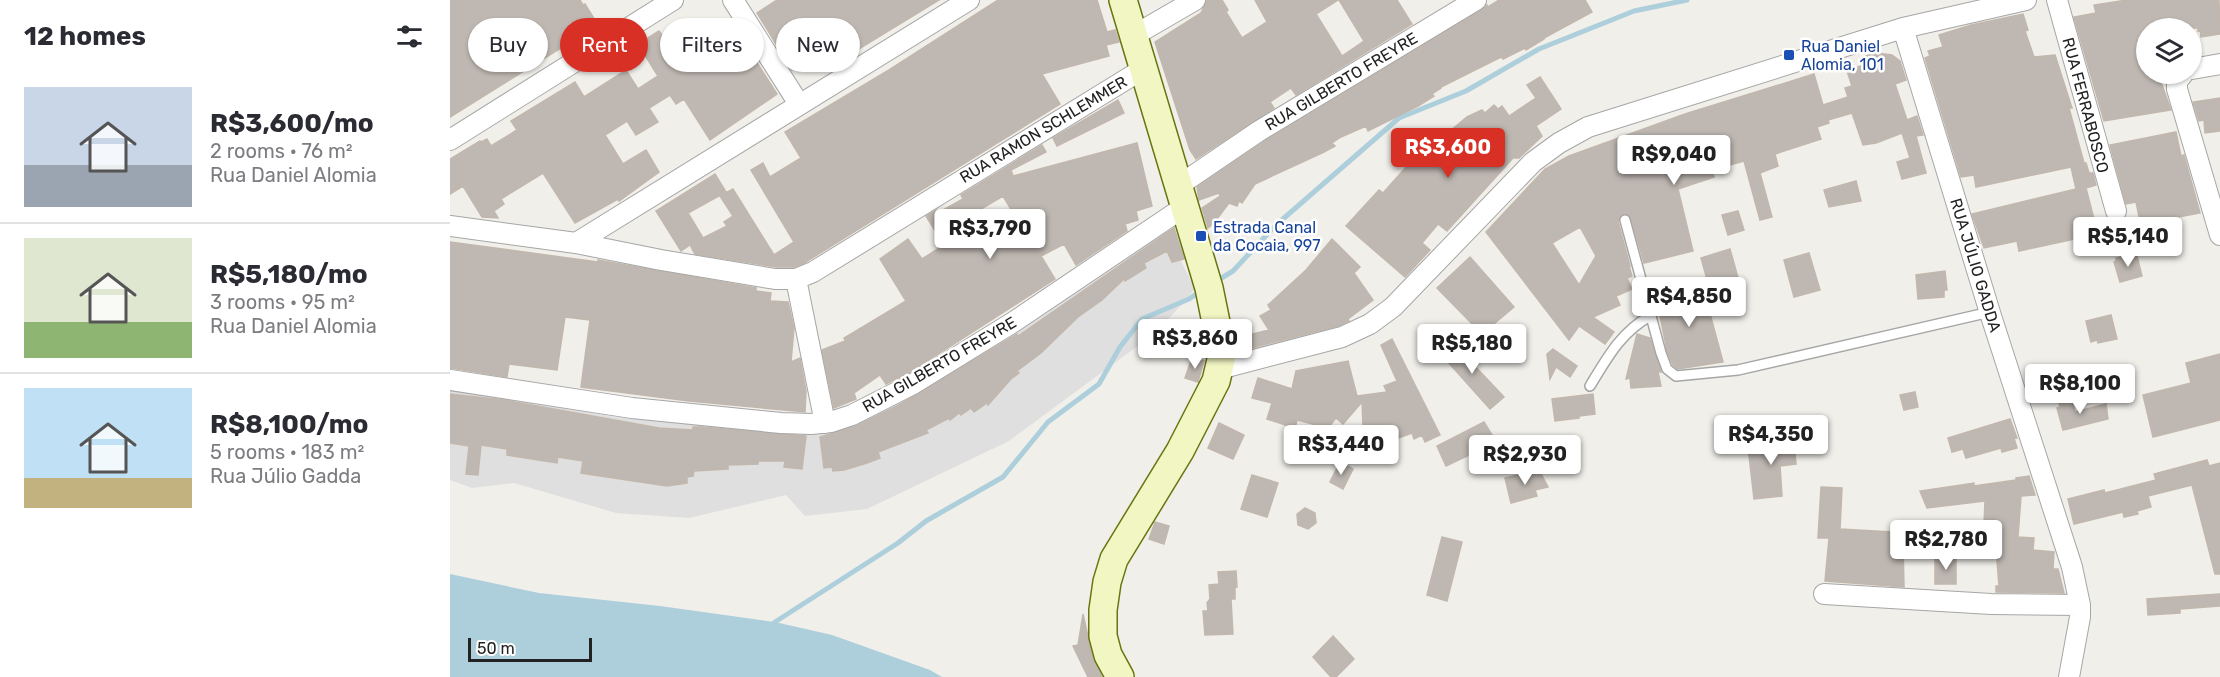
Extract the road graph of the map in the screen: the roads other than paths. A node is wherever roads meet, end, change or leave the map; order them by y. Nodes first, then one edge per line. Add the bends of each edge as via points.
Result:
1 (673, 0) edge
2 (733, 0) edge
3 (969, 0) edge
4 (1123, 0) edge
5 (1195, 0) edge
6 (1476, 0) edge
7 (2025, 0) edge
8 (2057, 0) edge
9 (1903, 28) junction
10 (1133, 36) junction
11 (2220, 64) edge
12 (2202, 67) edge
13 (1143, 69) junction
14 (2181, 84) edge
15 (800, 104) junction
16 (450, 140) edge
17 (1181, 197) junction
18 (2116, 211) dead end
19 (2217, 215) edge
20 (1625, 220) dead end
21 (450, 226) edge
22 (2220, 235) edge
23 (576, 243) junction
24 (796, 279) junction
25 (1990, 312) junction
26 (1650, 316) junction
27 (1219, 369) junction
28 (450, 380) edge
29 (1590, 386) dead end
30 (825, 423) junction
31 (1824, 594) dead end
32 (2080, 605) junction
33 (1120, 677) edge
34 (2069, 677) edge

1 - 16 street
2 - 15 street
3 - 15 street
4 - 10 main road
5 - 10 street
6 - 17 street, RUA GILBERTO FREYRE via 1259,131
7 - 9 street
8 - 18 street, RUA FERRABOSCO
9 - 25 street, RUA JÚLIO GADDA
9 - 27 street via 1588,127 1533,162 1393,307 1370,324 1342,337
10 - 13 main road
11 - 12 street
13 - 17 main road
13 - 24 street, RUA RAMON SCHLEMMER
14 - 19 street
15 - 23 street
17 - 27 main road via 1209,288 1221,350
17 - 30 street, RUA GILBERTO FREYRE via 1007,326 913,384 852,415
19 - 22 street
20 - 26 lane
21 - 23 street, RUA RAMON SCHLEMMER
23 - 24 street, RUA RAMON SCHLEMMER via 734,273
24 - 30 street
25 - 26 lane via 1738,370 1676,376 1667,369
25 - 32 street, RUA JÚLIO GADDA via 2072,567
26 - 29 lane via 1628,330 1615,345
27 - 33 main road via 1180,451 1114,559 1102,610 1103,636
28 - 30 street, RUA GILBERTO FREYRE via 632,408 781,423
31 - 32 street
32 - 34 street, RUA JÚLIO GADDA

